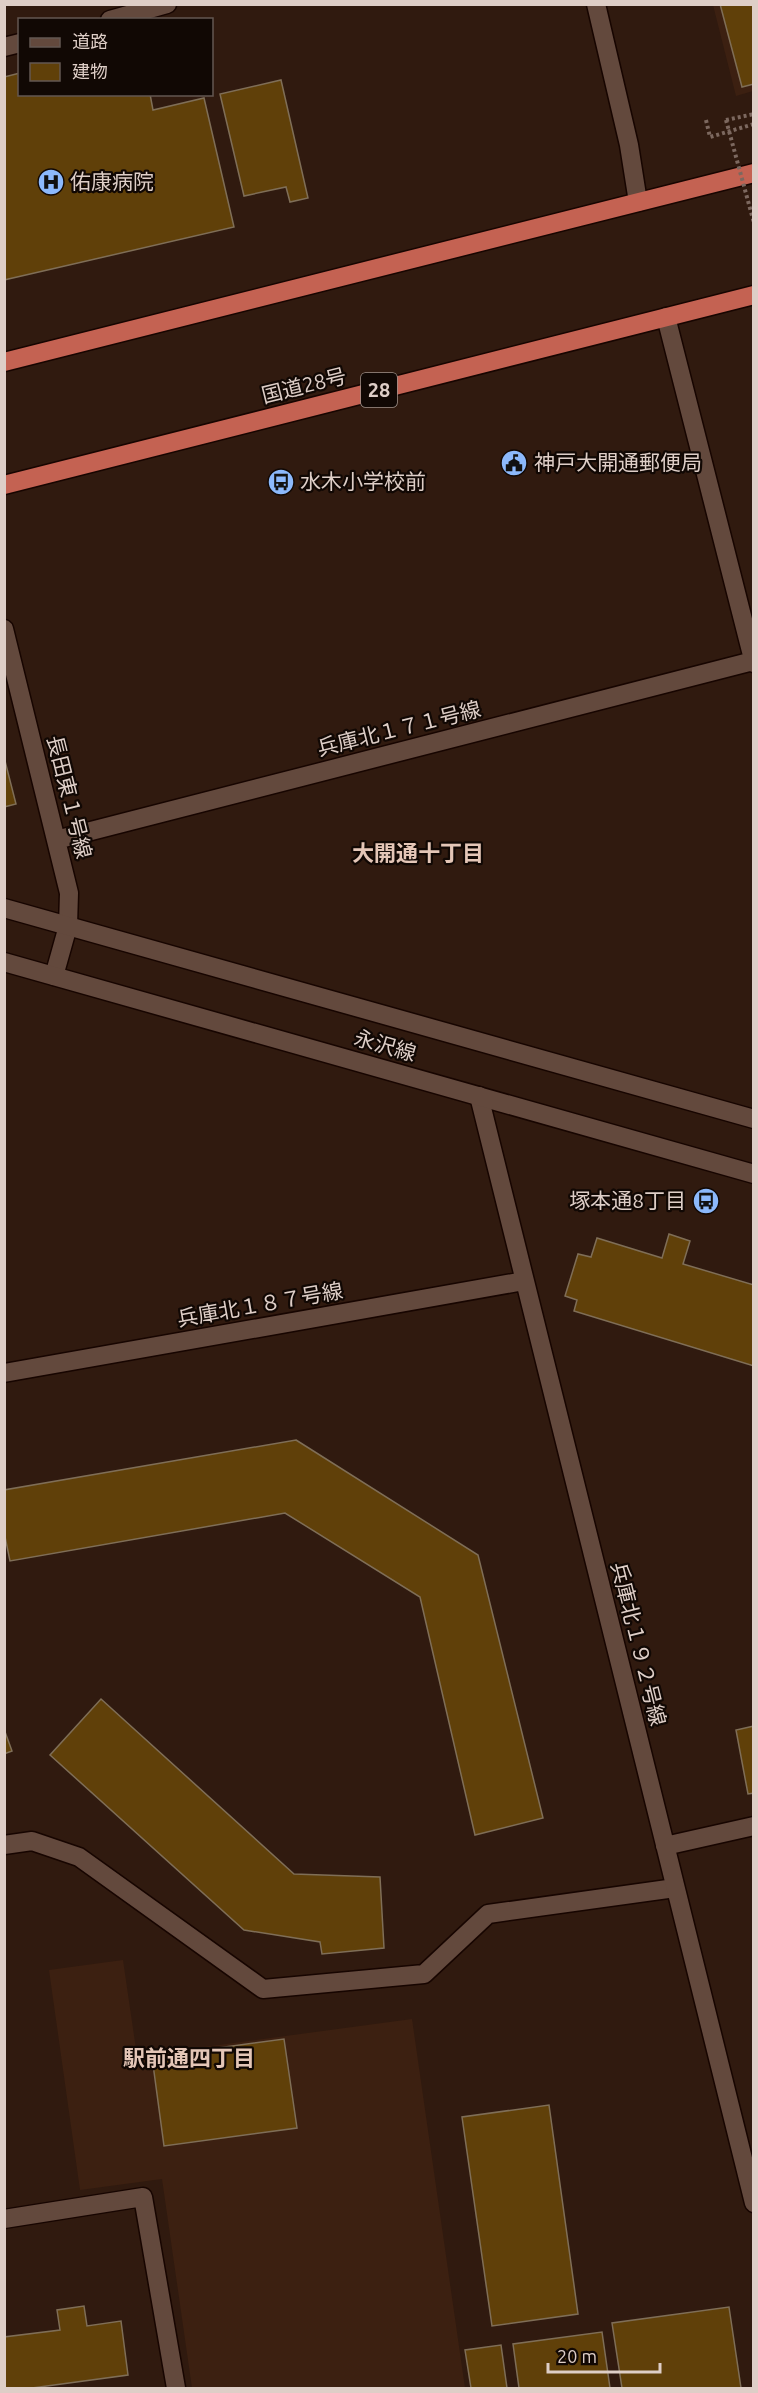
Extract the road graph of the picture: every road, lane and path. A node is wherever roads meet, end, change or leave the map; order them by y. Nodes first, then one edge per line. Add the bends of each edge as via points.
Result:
1 (167, 4) edge
2 (596, 4) edge
3 (117, 18) edge
4 (753, 114) edge
5 (706, 120) dead end
6 (753, 124) edge
7 (753, 173) edge
8 (638, 202) junction
9 (753, 223) edge
10 (753, 295) edge
11 (666, 317) junction
12 (4, 362) edge
13 (4, 485) edge
14 (4, 629) edge
15 (753, 662) edge
16 (56, 840) junction
17 (4, 908) edge
18 (68, 926) junction
19 (4, 962) edge
20 (54, 976) junction
21 (479, 1096) junction
22 (753, 1119) edge
23 (753, 1174) edge
24 (524, 1281) junction
25 (4, 1374) edge
26 (753, 1826) edge
27 (4, 1845) edge
28 (665, 1846) junction
29 (675, 1888) junction
30 (753, 2203) edge
31 (4, 2219) edge
32 (176, 2388) edge

1 - 3 street
2 - 8 street
4 - 9 path, bridge via 726,120
5 - 6 path via 710,137
7 - 8 highway
8 - 12 highway
10 - 11 highway, 国道28号 / 28
11 - 13 highway, 国道28号 / 28
11 - 15 street
14 - 16 street, 長田東１号線
15 - 16 street, 兵庫北１７１号線
16 - 18 street, 長田東１号線 via 69,893
17 - 18 street, 永沢線
18 - 20 street, 長田東１号線
18 - 22 street, 永沢線
19 - 20 street, 永沢線
20 - 21 street, 永沢線
21 - 23 street, 永沢線
21 - 24 street, 兵庫北１９２号線
24 - 25 street, 兵庫北１８７号線
24 - 28 street, 兵庫北１９２号線
26 - 28 street
27 - 29 street via 32,1841 80,1857 263,1989 424,1974 488,1914
28 - 29 street, 兵庫北１９２号線
29 - 30 street, 兵庫北１９２号線
31 - 32 street via 143,2197

